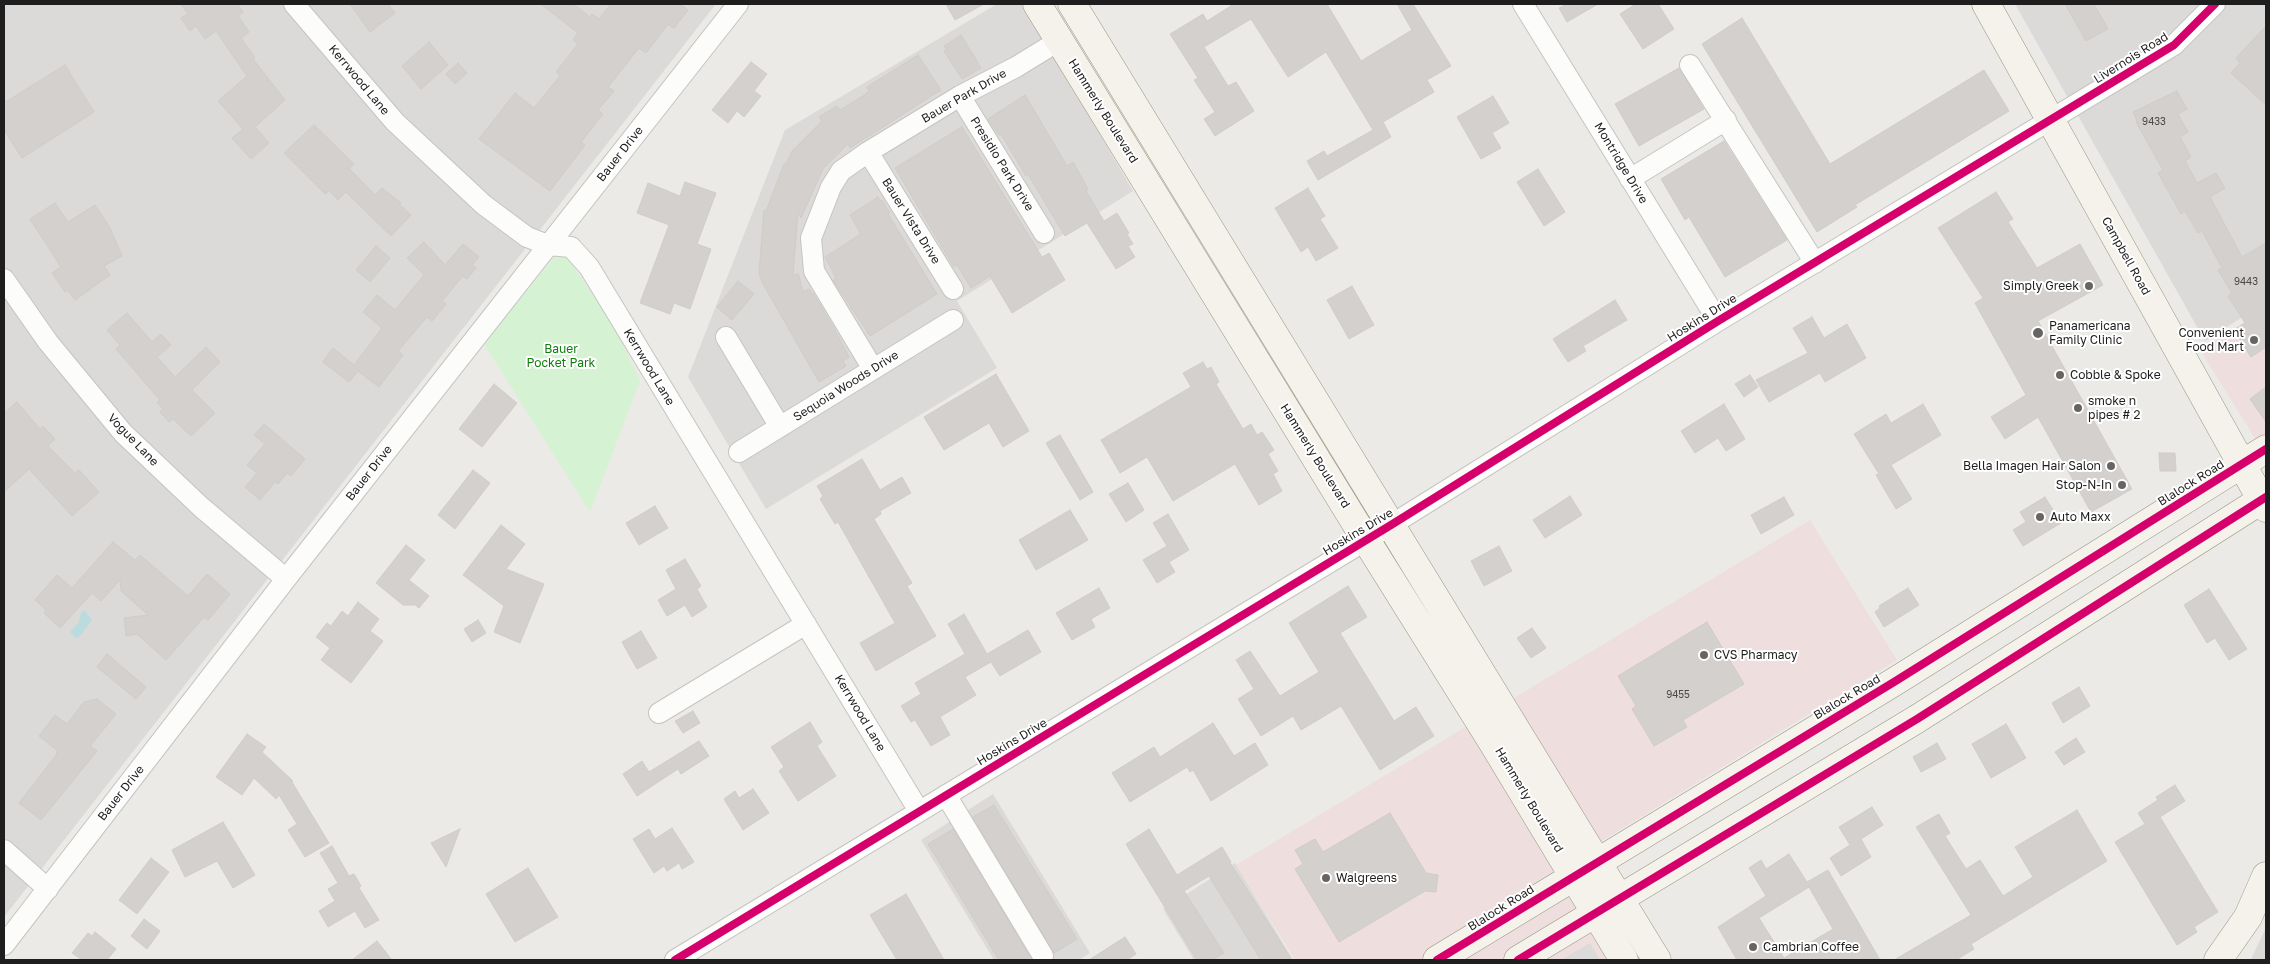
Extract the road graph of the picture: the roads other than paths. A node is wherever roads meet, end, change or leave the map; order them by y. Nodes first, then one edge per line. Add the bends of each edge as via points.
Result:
1 (294, 4) edge
2 (738, 4) edge
3 (1037, 4) edge
4 (1523, 4) edge
5 (1986, 4) edge
6 (2215, 4) edge
7 (1078, 14) edge
8 (1060, 40) junction
9 (1690, 65) dead end
10 (960, 96) junction
11 (1726, 120) junction
12 (2051, 121) junction
13 (868, 152) junction
14 (1630, 178) junction
15 (1211, 231) junction
16 (1044, 233) dead end
17 (548, 245) junction
18 (1186, 246) junction
19 (1815, 263) junction
20 (4, 279) edge
21 (953, 289) dead end
22 (953, 320) dead end
23 (1718, 322) junction
24 (726, 337) dead end
25 (873, 369) junction
26 (780, 427) junction
27 (2266, 449) edge
28 (739, 452) dead end
29 (2242, 465) junction
30 (2265, 501) edge
31 (1391, 525) junction
32 (1366, 540) junction
33 (286, 579) junction
34 (806, 624) junction
35 (1894, 682) junction
36 (659, 713) dead end
37 (1917, 719) junction
38 (946, 795) junction
39 (919, 811) junction
40 (4, 850) edge
41 (1585, 869) junction
42 (2266, 876) edge
43 (48, 889) junction
44 (1619, 898) junction
45 (1596, 913) junction
46 (4, 945) edge
47 (1043, 956) dead end
48 (675, 960) edge
49 (1438, 960) edge
50 (1518, 960) edge
51 (1624, 960) edge
52 (1657, 960) edge
53 (2218, 960) edge

1 - 17 street, Kerrwood Lane via 395,122 484,205 527,237
2 - 17 street, Bauer Drive
3 - 8 main road, Hammerly Boulevard
4 - 14 street, Montridge Drive
5 - 12 main road, Campbell Road
6 - 12 street, Livernois Road via 2174,45
7 - 8 main road
7 - 15 main road, Hammerly Boulevard
8 - 10 street, Bauer Park Drive
8 - 18 main road, Hammerly Boulevard
9 - 11 street
10 - 13 street, Bauer Park Drive
10 - 16 street, Presidio Park Drive
11 - 14 street
11 - 19 street
12 - 19 street, Hoskins Drive
12 - 29 main road, Campbell Road
13 - 21 street, Bauer Vista Drive
13 - 25 street, Bauer Park Drive via 841,171 831,187 811,238 814,270
14 - 23 street, Montridge Drive
15 - 18 main road
15 - 31 main road, Hammerly Boulevard
17 - 33 street, Bauer Drive
17 - 34 street, Kerrwood Lane via 571,247 589,267
18 - 32 main road, Hammerly Boulevard
19 - 23 street, Hoskins Drive
20 - 33 street, Vogue Lane via 48,342 122,433 201,507
22 - 25 street, Sequoia Woods Drive
23 - 31 street, Hoskins Drive
24 - 26 street
25 - 26 street, Sequoia Woods Drive
26 - 28 street, Sequoia Woods Drive
27 - 29 main road, Blalock Road
29 - 30 main road, Campbell Road
29 - 35 main road, Blalock Road
30 - 37 main road
31 - 32 street, Hoskins Drive
31 - 41 main road, Hammerly Boulevard
32 - 38 street, Hoskins Drive
32 - 41 main road, Hammerly Boulevard
33 - 43 street, Bauer Drive
34 - 36 street
34 - 39 street, Kerrwood Lane
35 - 37 main road
35 - 41 main road, Blalock Road
37 - 44 main road
38 - 39 street, Hoskins Drive
38 - 47 street
39 - 48 street, Hoskins Drive
40 - 43 street
41 - 44 main road, Hammerly Boulevard
41 - 45 main road, Hammerly Boulevard
41 - 49 main road, Blalock Road
42 - 53 main road via 2248,917
43 - 46 street, Bauer Drive
44 - 45 main road
44 - 52 main road, Hammerly Boulevard
45 - 50 main road
45 - 51 main road, Hammerly Boulevard

